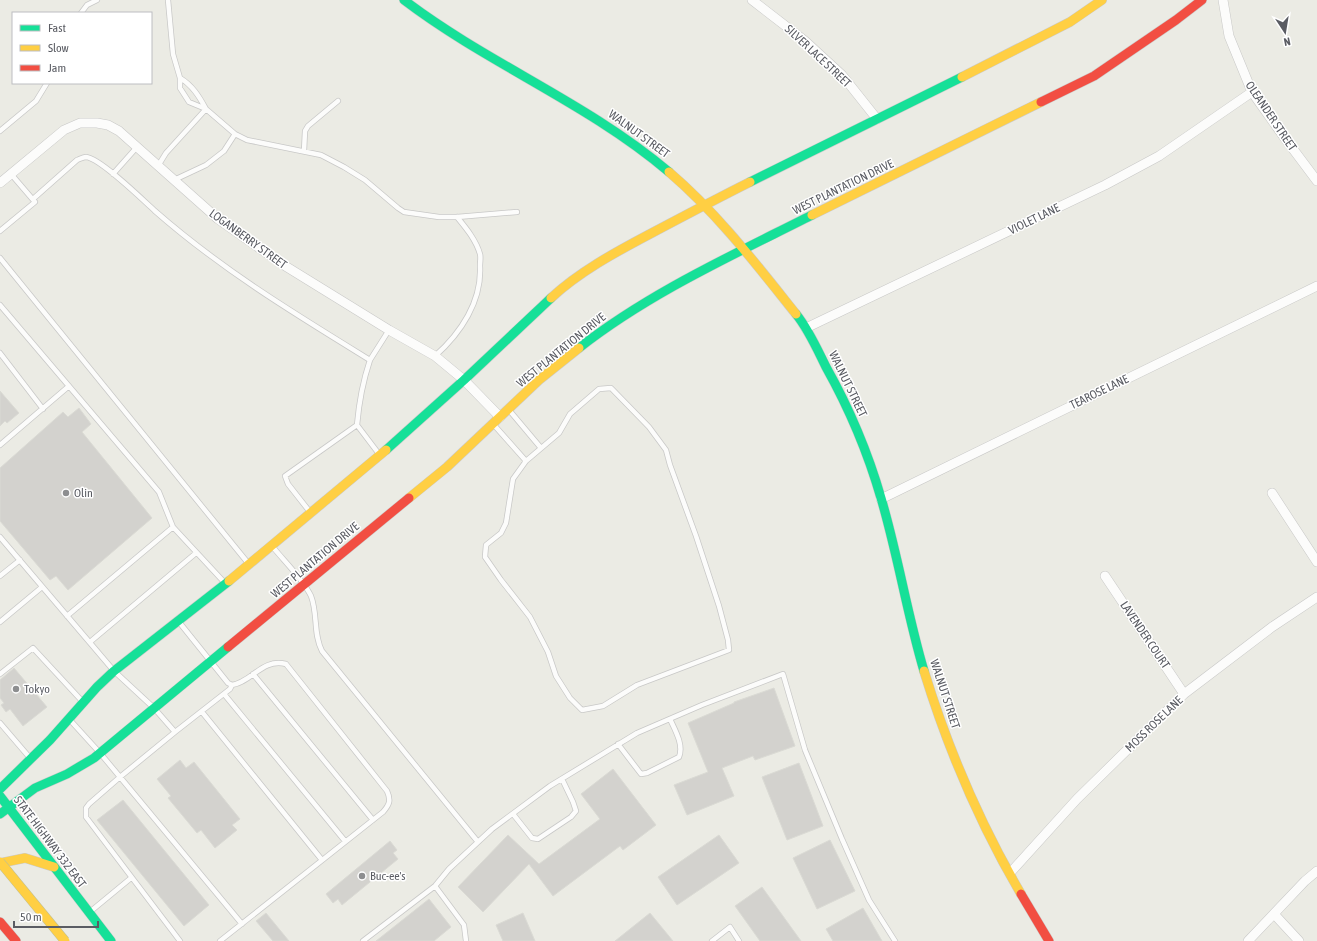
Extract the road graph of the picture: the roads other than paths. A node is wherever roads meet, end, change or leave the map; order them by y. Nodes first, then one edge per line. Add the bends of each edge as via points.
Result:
1 (97, 0) edge
2 (168, 0) edge
3 (404, 0) edge
4 (752, 0) edge
5 (1102, 0) edge
6 (1202, 0) edge
7 (1223, 0) edge
8 (82, 12) edge
9 (180, 78) junction
10 (46, 84) edge
11 (1252, 92) junction
12 (338, 101) dead end
13 (206, 109) junction
14 (877, 118) junction
15 (0, 131) edge
16 (234, 134) junction
17 (137, 147) junction
18 (304, 151) junction
19 (158, 166) junction
20 (11, 174) junction
21 (113, 174) junction
22 (174, 180) junction
23 (1317, 181) edge
24 (0, 183) edge
25 (33, 199) junction
26 (704, 205) junction
27 (517, 212) dead end
28 (457, 217) junction
29 (0, 231) edge
30 (745, 249) junction
31 (0, 258) edge
32 (1317, 286) edge
33 (0, 305) edge
34 (806, 328) junction
35 (389, 330) junction
36 (0, 353) edge
37 (436, 356) junction
38 (370, 360) junction
39 (464, 380) junction
40 (69, 386) junction
41 (43, 409) junction
42 (508, 409) junction
43 (500, 417) junction
44 (493, 424) junction
45 (357, 425) junction
46 (0, 445) edge
47 (541, 448) junction
48 (380, 455) junction
49 (526, 461) junction
50 (1272, 493) dead end
51 (881, 499) junction
52 (311, 513) junction
53 (173, 527) junction
54 (0, 537) edge
55 (271, 546) junction
56 (196, 552) junction
57 (20, 560) junction
58 (1317, 562) edge
59 (249, 564) junction
60 (0, 576) edge
61 (1105, 576) dead end
62 (225, 584) junction
63 (304, 584) junction
64 (42, 587) junction
65 (1317, 597) edge
66 (67, 616) junction
67 (178, 621) junction
68 (0, 622) edge
69 (90, 642) junction
70 (211, 661) junction
71 (114, 671) junction
72 (0, 674) edge
73 (253, 674) junction
74 (232, 685) junction
75 (224, 694) junction
76 (1184, 694) junction
77 (84, 703) junction
78 (154, 708) junction
79 (202, 712) junction
80 (670, 719) junction
81 (70, 720) junction
82 (0, 723) edge
83 (174, 732) junction
84 (618, 744) junction
85 (100, 753) junction
86 (31, 759) junction
87 (120, 777) junction
88 (562, 779) junction
89 (0, 789) edge
90 (0, 796) edge
91 (9, 807) junction
92 (0, 814) edge
93 (513, 814) junction
94 (373, 820) junction
95 (345, 841) junction
96 (478, 842) junction
97 (322, 860) junction
98 (0, 863) edge
99 (54, 867) junction
100 (1317, 871) edge
101 (1010, 872) junction
102 (131, 878) junction
103 (435, 886) junction
104 (89, 913) junction
105 (1274, 914) junction
106 (0, 922) edge
107 (242, 924) junction
108 (16, 941) edge
109 (65, 941) edge
110 (111, 941) edge
111 (180, 941) edge
112 (220, 941) edge
113 (363, 941) edge
114 (466, 941) edge
115 (712, 941) edge
116 (740, 941) edge
117 (895, 941) edge
118 (1049, 941) edge
119 (1248, 941) edge
120 (1299, 941) edge

1 - 8 lane via 87,5
2 - 9 lane via 173,54
3 - 26 main road, WALNUT STREET via 432,22 470,46 587,112 630,141 671,172
4 - 14 street, SILVER LACE STREET via 805,41 842,75
5 - 14 main road via 1070,22
6 - 30 main road, WEST PLANTATION DRIVE via 1094,76
7 - 11 street, OLEANDER STREET via 1229,36
9 - 13 lane via 199,96
9 - 13 lane via 180,88 190,102
10 - 15 lane via 36,101
11 - 23 street, OLEANDER STREET
11 - 34 street, VIOLET LANE via 1159,156 1105,185
12 - 18 lane via 308,126 305,131
13 - 16 lane
13 - 19 lane via 166,153
14 - 26 main road
16 - 18 lane via 247,140
16 - 22 lane via 224,151 206,165
17 - 19 street, LOGANBERRY STREET
17 - 20 street, LOGANBERRY STREET via 108,125 80,123 64,130
17 - 21 lane
18 - 28 lane via 320,155 344,167 365,180 404,212 439,218
19 - 22 street, LOGANBERRY STREET
20 - 24 street, LOGANBERRY STREET
20 - 25 lane
21 - 25 lane via 88,158 82,158
21 - 38 lane via 176,230 229,271
22 - 35 street, LOGANBERRY STREET via 245,239
25 - 29 lane via 35,202
26 - 30 main road, WALNUT STREET
26 - 39 main road via 585,272 553,296
27 - 28 lane
28 - 37 lane via 474,239 480,254 481,276 476,301 465,322
30 - 34 main road, WALNUT STREET
30 - 42 main road, WEST PLANTATION DRIVE via 694,274 603,329 539,380
31 - 59 lane
32 - 51 street, TEAROSE LANE
33 - 40 lane
34 - 51 main road, WALNUT STREET via 854,424
35 - 37 street, LOGANBERRY STREET
35 - 38 lane
36 - 41 lane
37 - 39 street, LOGANBERRY STREET
38 - 45 lane via 358,403
39 - 43 street, LOGANBERRY STREET
39 - 48 main road
40 - 41 lane
40 - 53 lane via 159,492
41 - 46 lane
42 - 43 main road, WEST PLANTATION DRIVE
42 - 47 lane
43 - 44 main road, WEST PLANTATION DRIVE
44 - 49 lane
44 - 63 main road, WEST PLANTATION DRIVE via 447,466
45 - 48 lane
45 - 52 lane via 286,476 288,484
47 - 49 lane
47 - 49 lane via 559,433 570,414 599,389 611,388 649,427 666,450 696,536 729,650 637,685 603,706 582,710 570,698 556,676 548,652 530,617 485,557 486,545 501,533 506,523 513,479
48 - 52 main road
50 - 58 street
51 - 101 main road, WALNUT STREET via 910,619 934,702 954,759 978,813
52 - 55 main road
53 - 56 lane
53 - 66 lane
54 - 57 lane
55 - 59 main road
55 - 63 lane
56 - 62 lane
56 - 69 lane
57 - 60 lane
57 - 64 lane
59 - 62 main road
61 - 76 street, LAVENDER COURT
62 - 67 main road
63 - 70 main road, WEST PLANTATION DRIVE
63 - 96 lane via 312,602 317,639 322,651
64 - 66 lane
64 - 68 lane
65 - 76 street, MOSS ROSE LANE via 1272,627
66 - 69 lane
67 - 70 lane
67 - 71 main road
69 - 71 lane
70 - 74 lane
70 - 78 main road, WEST PLANTATION DRIVE
71 - 77 main road
71 - 78 lane
72 - 77 lane via 33,648
73 - 74 lane
73 - 94 lane
73 - 94 lane via 273,663 286,664 387,791 390,797 388,806
74 - 75 lane
75 - 79 lane
75 - 95 lane
76 - 101 street, MOSS ROSE LANE via 1077,798
77 - 81 main road
78 - 83 lane
78 - 85 main road, WEST PLANTATION DRIVE
79 - 83 lane
79 - 97 lane
80 - 84 lane
80 - 84 lane via 682,751 679,757 647,773 641,774
80 - 117 lane via 783,674 806,750 842,839 869,900
81 - 85 lane
81 - 86 main road
82 - 86 lane
83 - 87 lane
84 - 88 lane
85 - 87 lane
85 - 91 main road, WEST PLANTATION DRIVE via 67,774 35,788
86 - 89 main road
87 - 102 lane via 89,804 86,808 86,817
87 - 107 lane
88 - 93 lane
88 - 93 lane via 576,811 571,817 538,840 532,838
90 - 91 main road, STATE HIGHWAY 332 EAST
91 - 92 main road, WEST PLANTATION DRIVE
91 - 99 main road, STATE HIGHWAY 332 EAST
93 - 96 lane
94 - 95 lane
95 - 97 lane
96 - 103 lane
97 - 107 lane
98 - 99 main road via 25,858
98 - 109 main road, bridge
99 - 104 main road, STATE HIGHWAY 332 EAST
100 - 105 street
101 - 118 main road, WALNUT STREET via 1028,908
102 - 104 lane
102 - 111 lane
103 - 113 lane
103 - 114 lane via 464,925
104 - 110 main road, STATE HIGHWAY 332 EAST
105 - 119 street
105 - 120 street
106 - 108 main road
107 - 112 lane
115 - 116 lane via 730,927

